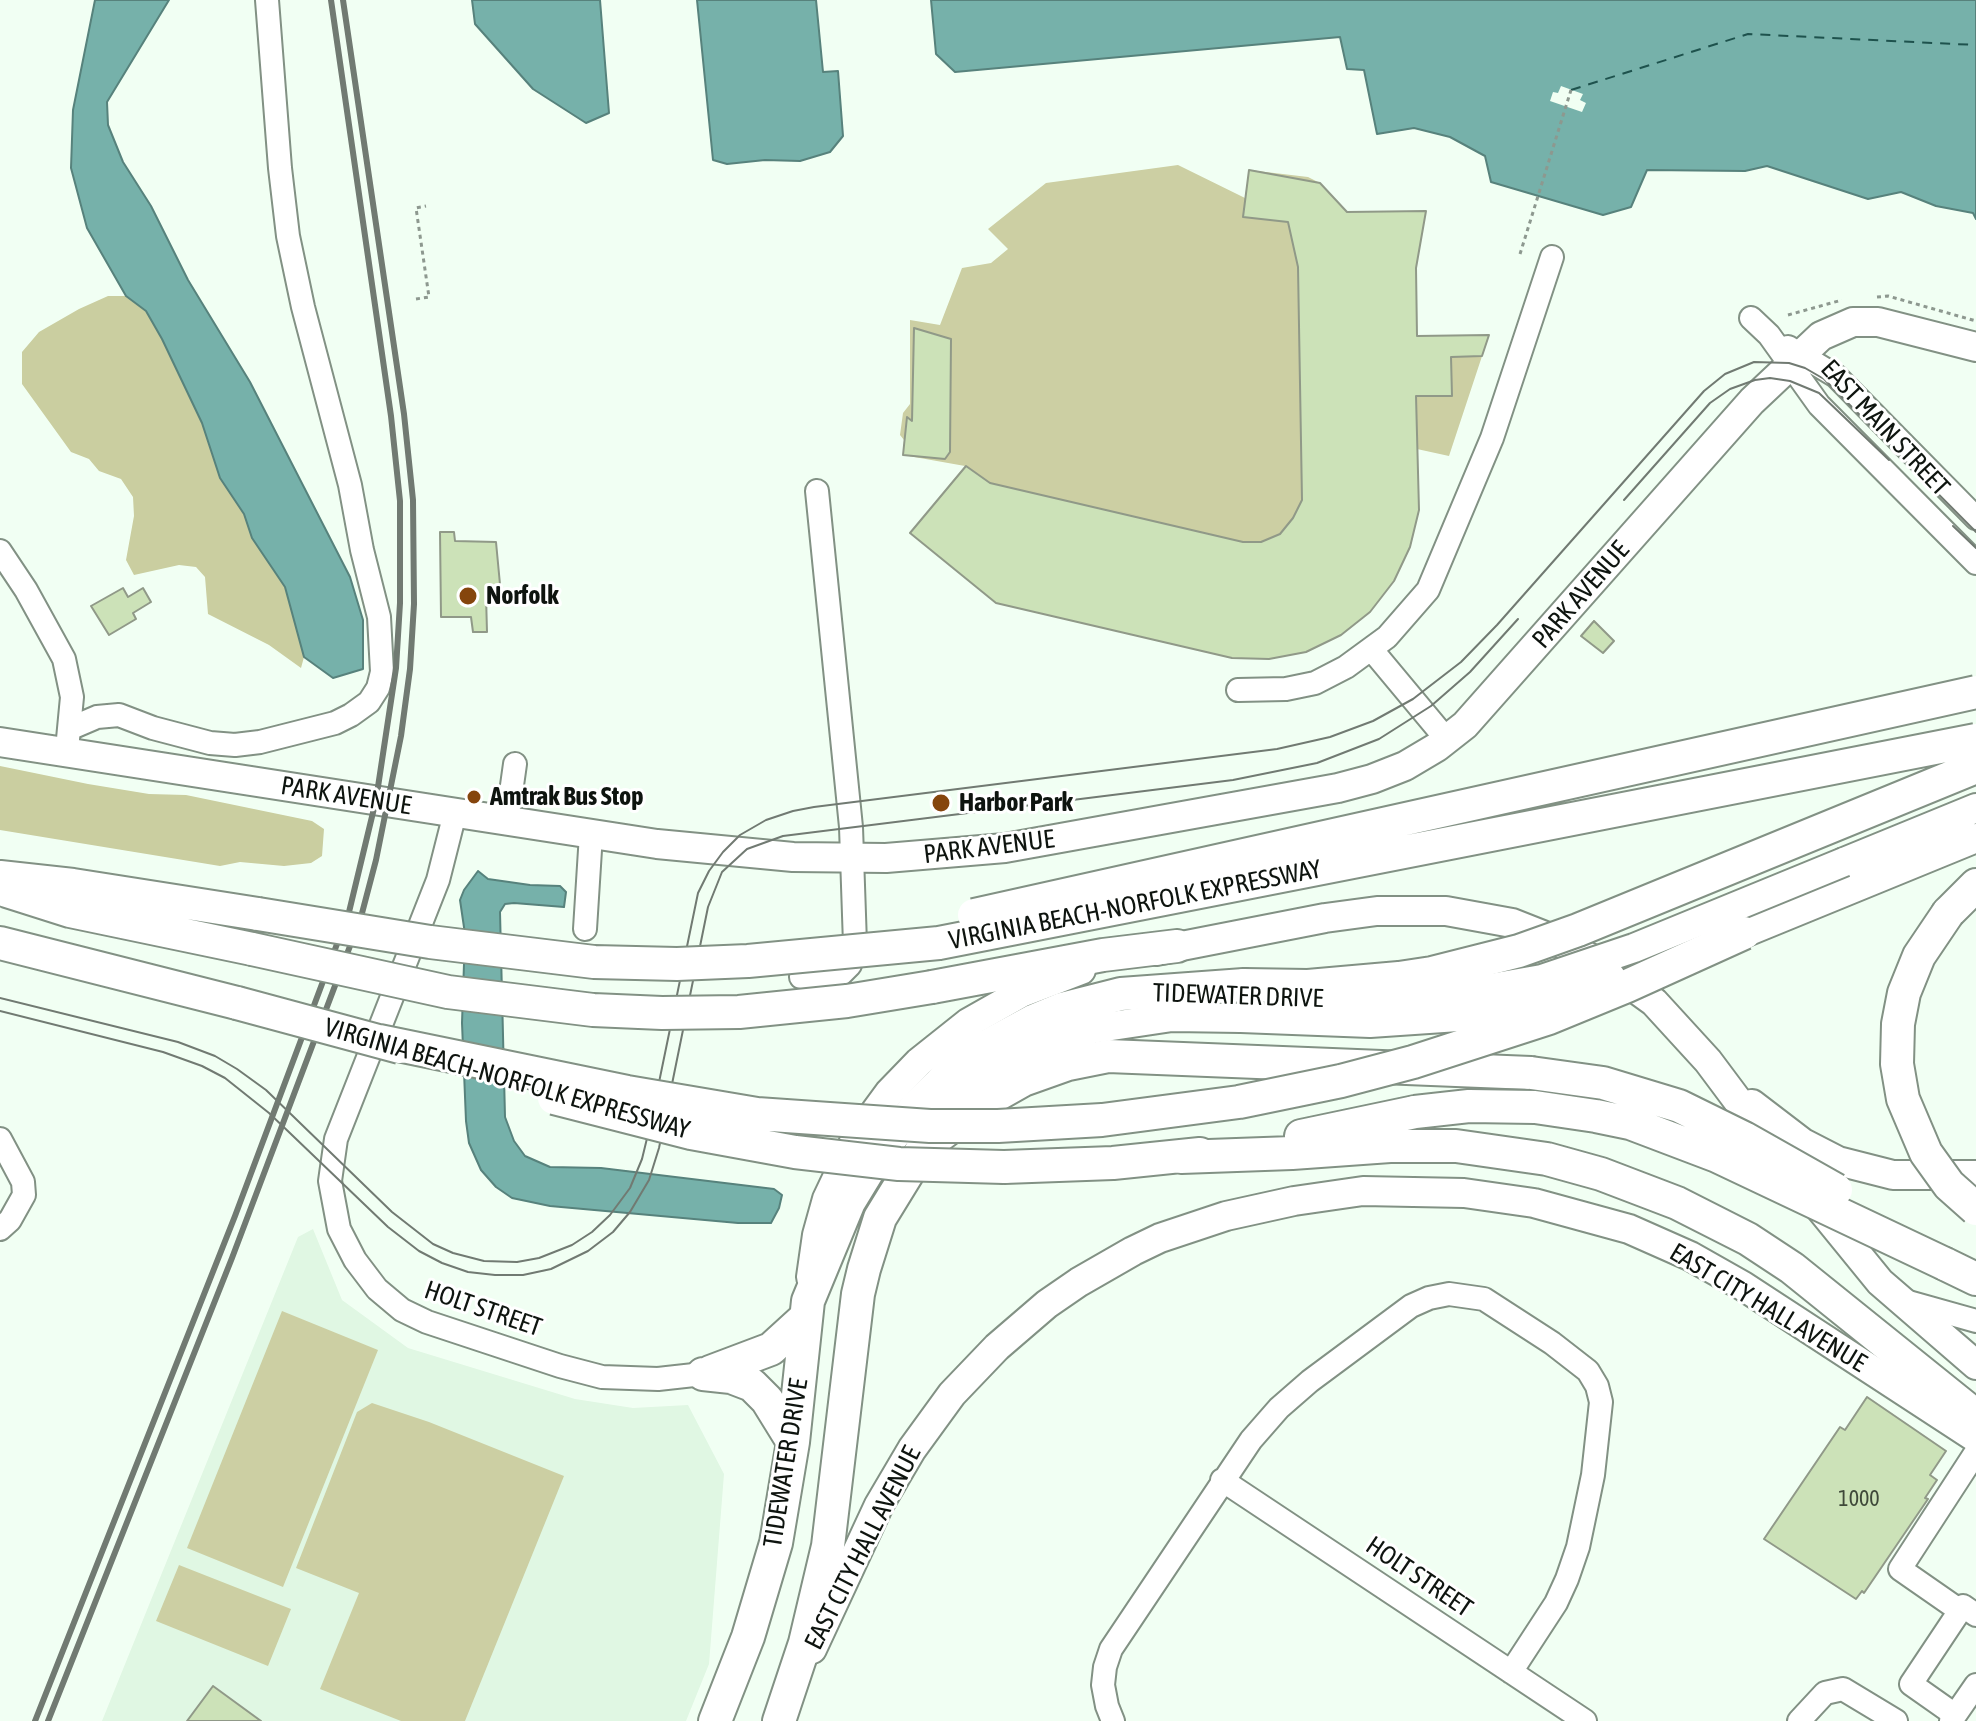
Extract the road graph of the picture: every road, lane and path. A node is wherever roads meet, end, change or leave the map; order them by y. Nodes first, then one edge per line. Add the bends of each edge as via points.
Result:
1 (267, 0) edge
2 (1571, 90) dead end
3 (426, 206) dead end
4 (1520, 254) dead end
5 (1552, 257) dead end
6 (416, 299) dead end
7 (1751, 318) dead end
8 (1976, 347) edge
9 (1795, 359) junction
10 (817, 491) dead end
11 (1976, 518) edge
12 (0, 551) edge
13 (1976, 563) edge
14 (1372, 650) junction
15 (1238, 690) dead end
16 (1976, 692) edge
17 (1447, 740) junction
18 (1976, 740) edge
19 (67, 741) junction
20 (0, 742) edge
21 (515, 764) dead end
22 (1976, 767) edge
23 (1976, 808) edge
24 (455, 813) junction
25 (507, 821) junction
26 (591, 834) junction
27 (1976, 838) edge
28 (853, 858) junction
29 (1849, 875) junction
30 (0, 877) edge
31 (1976, 885) edge
32 (0, 889) edge
33 (585, 929) dead end
34 (1744, 933) junction
35 (0, 943) edge
36 (1177, 946) junction
37 (790, 968) junction
38 (1242, 1000) junction
39 (379, 1041) junction
40 (1723, 1080) junction
41 (0, 1139) edge
42 (923, 1148) junction
43 (1181, 1157) junction
44 (1976, 1175) edge
45 (1976, 1209) edge
46 (0, 1229) edge
47 (1945, 1264) junction
48 (1976, 1279) edge
49 (1900, 1299) junction
50 (806, 1310) junction
51 (1976, 1321) edge
52 (1976, 1365) edge
53 (703, 1374) junction
54 (1976, 1416) edge
55 (1976, 1438) edge
56 (793, 1442) junction
57 (1976, 1452) edge
58 (1222, 1480) junction
59 (1968, 1613) edge
60 (1511, 1672) junction
61 (1976, 1685) edge
62 (782, 1712) edge
63 (1953, 1718) edge
64 (715, 1721) edge
65 (1113, 1721) edge
66 (1585, 1721) edge
67 (1799, 1721) edge
68 (1896, 1721) edge

1 - 19 street via 288,236 379,617 378,688 369,702 335,723 260,742 210,743 119,715 97,717
2 - 4 path
3 - 6 path via 416,208 429,297
5 - 14 street via 1492,438 1428,590
7 - 9 street
8 - 9 main road, PARK AVENUE via 1864,321 1834,329
9 - 11 street, EAST MAIN STREET via 1836,376
9 - 13 street, EAST MAIN STREET via 1819,405
9 - 17 main road, PARK AVENUE
10 - 28 street
12 - 19 street via 64,659 72,697
14 - 15 street via 1315,683
14 - 17 street
16 - 37 highway, bridge
17 - 28 main road, PARK AVENUE via 1405,766 1347,786 1005,848
18 - 37 highway, VIRGINIA BEACH-NORFOLK EXPRESSWAY, bridge
19 - 20 main road, PARK AVENUE
19 - 24 main road, PARK AVENUE
21 - 25 street
22 - 38 highway, TIDEWATER DRIVE, bridge via 1519,951 1453,969 1308,986
23 - 29 main road, TIDEWATER DRIVE
24 - 25 main road, PARK AVENUE
24 - 53 street, HOLT STREET via 438,880 336,1139 330,1181 339,1229 377,1289 427,1322 602,1377
25 - 26 main road, PARK AVENUE
26 - 28 main road, PARK AVENUE via 723,852
26 - 33 street
27 - 29 main road, TIDEWATER DRIVE
28 - 37 street via 855,944 850,965 841,974 820,980
29 - 34 main road, TIDEWATER DRIVE
29 - 38 main road, TIDEWATER DRIVE, bridge via 1521,984 1380,1000
30 - 37 highway, VIRGINIA BEACH-NORFOLK EXPRESSWAY, bridge via 594,962
31 - 45 highway, bridge via 1948,913 1919,956 1904,993 1897,1064 1903,1099 1926,1153 1949,1185
32 - 36 highway, bridge via 70,911 448,992 593,1010 765,1010
34 - 38 main road, TIDEWATER DRIVE, bridge via 1560,994 1483,1013 1399,1022
34 - 39 highway, bridge via 1549,1018 1413,1062 1252,1100 1102,1120 917,1125 757,1114
35 - 39 highway, VIRGINIA BEACH-NORFOLK EXPRESSWAY, bridge
36 - 40 main road via 1377,911 1436,910 1491,918 1555,940 1636,988 1671,1019
36 - 50 main road via 1061,976 1021,993 968,1023 912,1068 869,1118 840,1168 817,1235
38 - 42 main road, TIDEWATER DRIVE via 1092,1029 1053,1043 983,1083 944,1119
38 - 50 highway, TIDEWATER DRIVE via 1181,989 1121,994 1062,1009 1007,1034 957,1067 906,1118 864,1175 837,1227
39 - 43 highway, VIRGINIA BEACH-NORFOLK EXPRESSWAY, bridge via 530,1091 713,1137 807,1154 1004,1167
40 - 44 main road via 1786,1131 1838,1161 1893,1175
40 - 49 main road via 1834,1228
41 - 46 street via 23,1182 24,1195
42 - 47 highway, bridge via 1001,1090 1046,1071 1108,1056 1531,1073 1603,1083 1679,1106 1859,1204
42 - 62 highway, TIDEWATER DRIVE via 880,1218 864,1269 828,1546
43 - 47 highway, VIRGINIA BEACH-NORFOLK EXPRESSWAY, bridge via 1415,1112 1469,1106 1564,1110 1630,1123 1717,1156
43 - 54 highway via 1456,1146 1518,1153 1601,1174 1677,1203 1748,1239 1792,1268
47 - 48 highway
49 - 51 street
49 - 52 main road
50 - 53 highway via 771,1349
50 - 56 highway, TIDEWATER DRIVE
53 - 56 highway via 752,1385
55 - 62 main road, EAST CITY HALL AVENUE via 1730,1279 1629,1229 1534,1203 1429,1191 1337,1194 1258,1208 1160,1238 1107,1265 1047,1304 975,1368 894,1477
56 - 64 highway, TIDEWATER DRIVE via 767,1577
57 - 59 street via 1900,1569
58 - 60 street, HOLT STREET
58 - 60 street via 1279,1408 1411,1306 1449,1294 1498,1306 1588,1371 1597,1386 1602,1415 1578,1547 1567,1579
58 - 65 street via 1111,1649 1103,1685
59 - 63 street via 1911,1684
60 - 66 street, HOLT STREET
61 - 63 street
67 - 68 street via 1825,1693 1843,1689

